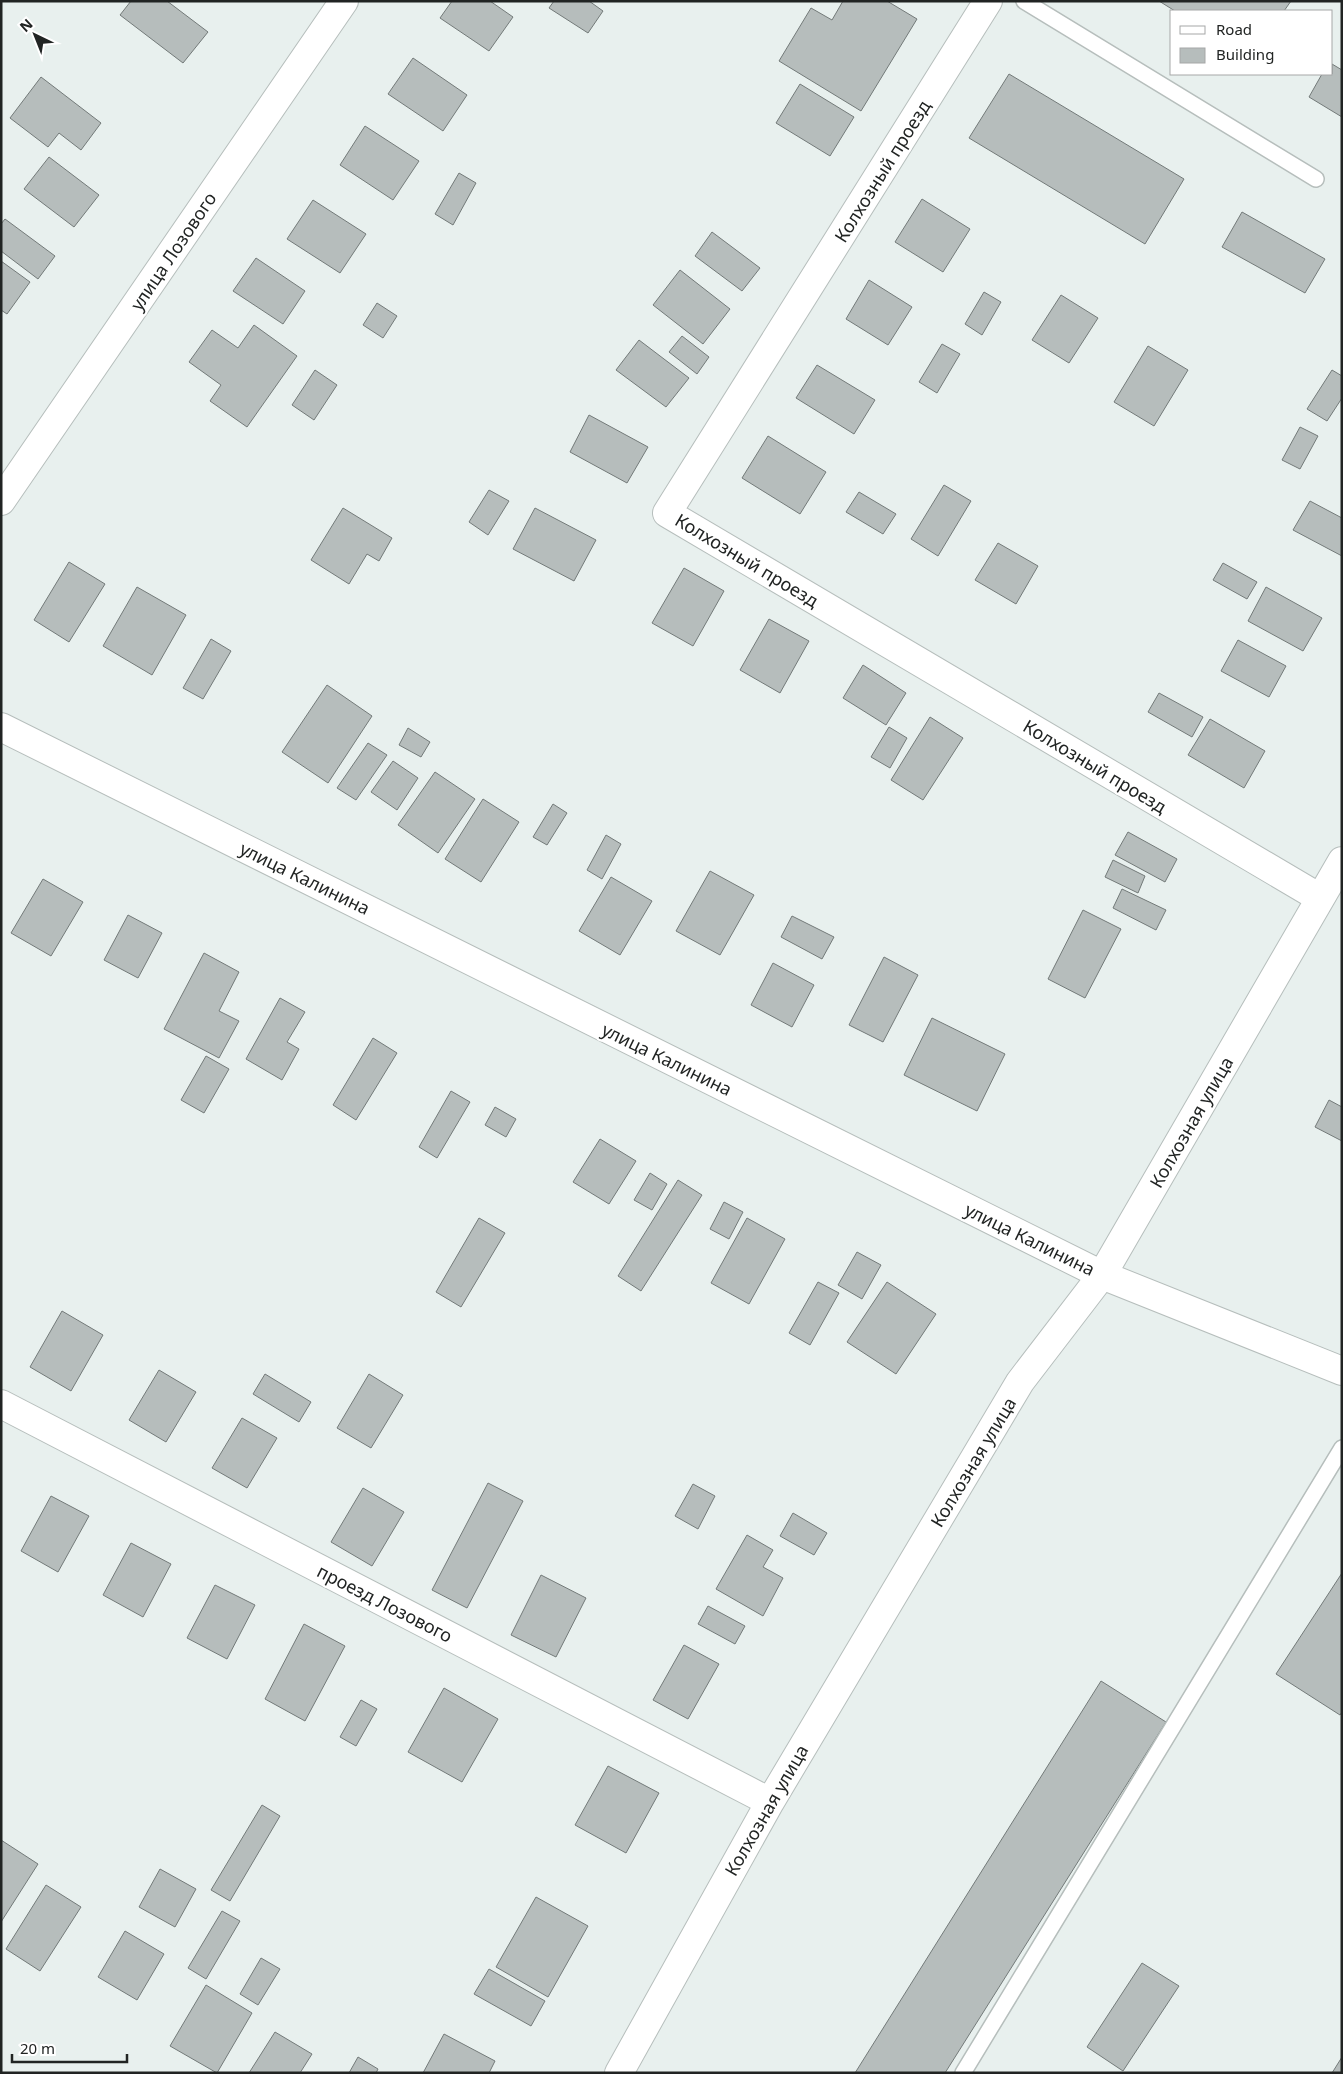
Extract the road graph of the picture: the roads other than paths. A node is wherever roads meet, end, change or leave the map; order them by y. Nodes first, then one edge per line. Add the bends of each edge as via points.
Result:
1 (344, 1) edge
2 (988, 1) edge
3 (1024, 1) edge
4 (1316, 180) dead end
5 (1, 501) edge
6 (1, 727) edge
7 (1342, 861) edge
8 (1320, 898) junction
9 (1102, 1275) junction
10 (1342, 1371) edge
11 (1, 1404) edge
12 (1342, 1448) edge
13 (770, 1802) junction
14 (619, 2073) edge
15 (963, 2073) edge

1 - 5 street, улица Лозового
2 - 8 street, Колхозный проезд via 668,513
3 - 4 lane
6 - 9 street, улица Калинина
7 - 8 street, Колхозная улица
8 - 9 street, Колхозная улица
9 - 10 street, улица Калинина
9 - 13 street, Колхозная улица via 1020,1382
11 - 13 street, проезд Лозового
12 - 15 lane
13 - 14 street, Колхозная улица

